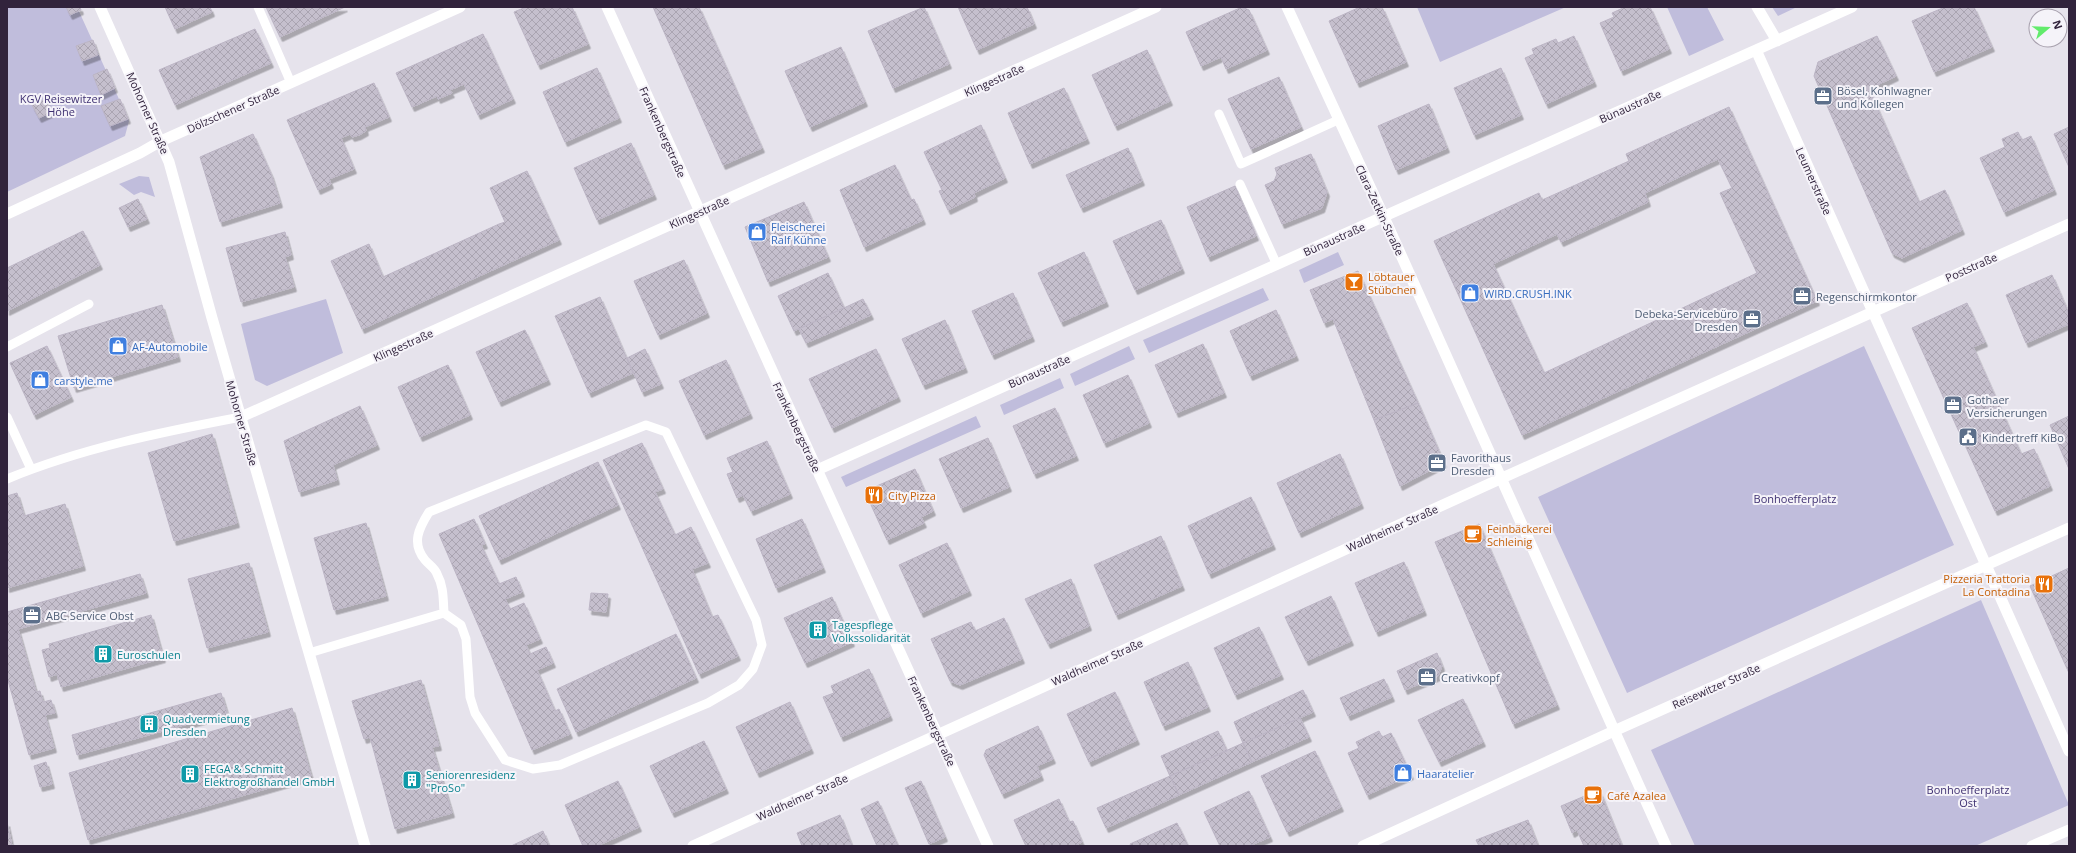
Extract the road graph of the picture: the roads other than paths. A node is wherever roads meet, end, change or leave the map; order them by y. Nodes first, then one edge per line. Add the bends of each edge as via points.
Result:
1 (100, 7) edge
2 (258, 7) edge
3 (607, 7) edge
4 (1156, 7) edge
5 (1287, 7) edge
6 (1757, 7) edge
7 (1852, 7) edge
8 (453, 8) edge
9 (1777, 41) junction
10 (1756, 50) junction
11 (292, 83) junction
12 (1219, 114) dead end
13 (1338, 120) junction
14 (160, 141) junction
15 (1240, 184) dead end
16 (699, 212) junction
17 (7, 214) edge
18 (1384, 217) junction
19 (2069, 224) edge
20 (1277, 265) junction
21 (90, 304) dead end
22 (1872, 311) junction
23 (7, 347) edge
24 (7, 417) edge
25 (241, 417) junction
26 (31, 469) junction
27 (817, 470) junction
28 (7, 479) edge
29 (1500, 479) junction
30 (2069, 528) edge
31 (1986, 565) junction
32 (444, 613) junction
33 (309, 653) junction
34 (1614, 731) junction
35 (938, 735) junction
36 (2069, 752) edge
37 (2069, 830) edge
38 (365, 846) edge
39 (693, 846) edge
40 (988, 846) edge
41 (1363, 846) edge
42 (1666, 846) edge
43 (2032, 846) edge

1 - 14 street, Mohorner Straße
2 - 11 lane
3 - 16 street, Frankenbergstraße
4 - 16 street, Klingestraße
5 - 13 street, Clara-Zetkin-Straße
6 - 9 street
7 - 9 street, Bünaustraße
8 - 11 street, Dölzschener Straße
9 - 10 street, Bünaustraße
10 - 18 street, Bünaustraße
10 - 22 street, Leumerstraße
11 - 14 street, Dölzschener Straße
12 - 13 lane via 1241,164
13 - 18 street, Clara-Zetkin-Straße
14 - 17 street, Dölzschener Straße via 140,153
14 - 25 street, Mohorner Straße via 169,162
15 - 20 lane
16 - 25 street, Klingestraße
16 - 27 street, Frankenbergstraße
18 - 20 street, Bünaustraße
18 - 29 street, Clara-Zetkin-Straße
19 - 22 street, Poststraße
20 - 27 street, Bünaustraße
21 - 23 lane
22 - 29 street
22 - 31 street
24 - 26 lane
25 - 26 lane via 148,435
25 - 33 street, Mohorner Straße
26 - 28 lane
27 - 35 street, Frankenbergstraße
29 - 34 street
29 - 35 street, Waldheimer Straße
30 - 31 street, Reisewitzer Straße
31 - 34 street, Reisewitzer Straße
31 - 36 street
32 - 32 lane via 461,625 466,639 470,696 475,713 505,760 533,768 560,765 708,703 740,685 753,669 762,645 756,620 666,432 646,425 429,512 419,527 417,543 424,559 437,572 443,588
32 - 33 lane
33 - 38 street, Mohorner Straße
34 - 41 street, Reisewitzer Straße
34 - 42 street
35 - 39 street, Waldheimer Straße
35 - 40 street, Frankenbergstraße
37 - 43 street

